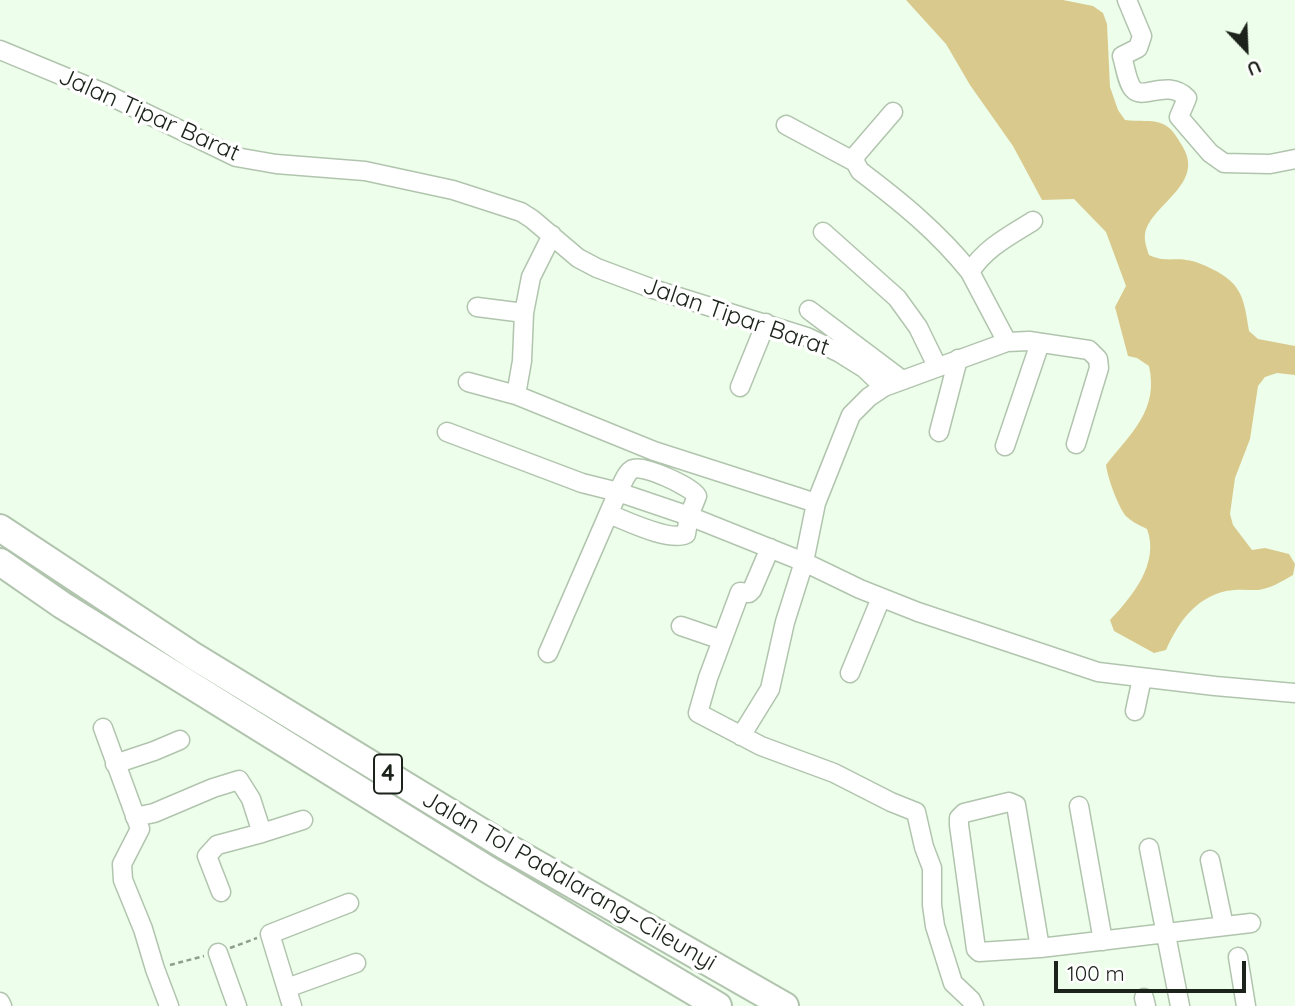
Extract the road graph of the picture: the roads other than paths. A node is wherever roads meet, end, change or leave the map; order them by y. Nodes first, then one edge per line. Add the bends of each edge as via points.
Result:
1 (1127, 0) edge
2 (0, 50) edge
3 (893, 112) dead end
4 (786, 125) dead end
5 (1295, 159) edge
6 (855, 162) junction
7 (1033, 221) dead end
8 (823, 232) dead end
9 (552, 235) junction
10 (970, 272) junction
11 (477, 307) dead end
12 (809, 310) dead end
13 (524, 313) junction
14 (766, 323) junction
15 (1007, 342) junction
16 (1040, 343) junction
17 (958, 359) junction
18 (937, 366) junction
19 (902, 380) junction
20 (468, 382) dead end
21 (740, 387) dead end
22 (884, 387) junction
23 (516, 396) junction
24 (447, 432) dead end
25 (939, 432) dead end
26 (1076, 444) dead end
27 (1005, 446) dead end
28 (618, 492) junction
29 (816, 503) junction
30 (608, 514) junction
31 (689, 516) junction
32 (0, 528) edge
33 (770, 548) junction
34 (0, 562) edge
35 (804, 562) junction
36 (78, 580) junction
37 (881, 598) junction
38 (62, 605) junction
39 (681, 626) dead end
40 (722, 640) junction
41 (548, 653) dead end
42 (850, 673) dead end
43 (1142, 678) junction
44 (1295, 693) edge
45 (1135, 711) dead end
46 (103, 727) dead end
47 (741, 736) junction
48 (180, 740) dead end
49 (115, 764) junction
50 (1080, 806) dead end
51 (135, 817) junction
52 (303, 820) dead end
53 (262, 833) junction
54 (1149, 848) dead end
55 (1210, 860) dead end
56 (221, 892) dead end
57 (349, 903) dead end
58 (1251, 923) dead end
59 (1224, 926) junction
60 (1167, 932) junction
61 (1103, 941) junction
62 (1040, 948) junction
63 (218, 953) dead end
64 (1238, 957) dead end
65 (356, 963) dead end
66 (287, 988) junction
67 (169, 1006) edge
68 (237, 1006) edge
69 (292, 1006) edge
70 (718, 1006) edge
71 (785, 1006) edge
72 (974, 1006) edge
73 (1180, 1006) edge
74 (1246, 1006) edge

1 - 5 street via 1142,36 1138,48 1122,56 1136,92 1160,88 1184,94 1178,117 1224,163 1270,164
2 - 9 street, Jalan Tipar Barat via 104,93 236,157 365,172 453,190 521,212
3 - 6 street
4 - 6 street
6 - 10 street via 929,227
7 - 10 street via 984,254
8 - 18 street via 897,298
9 - 13 street via 531,278
9 - 14 street, Jalan Tipar Barat via 597,268
10 - 15 street
11 - 13 street
12 - 19 street
13 - 23 street
14 - 21 street
14 - 22 street, Jalan Tipar Barat via 840,353
15 - 16 street
15 - 17 street
16 - 26 street via 1089,349 1100,363
16 - 27 street
17 - 18 street
17 - 25 street
18 - 19 street
19 - 22 street
20 - 23 street
22 - 29 street via 852,415
23 - 29 street via 653,452
24 - 28 street
28 - 30 street
28 - 31 street
28 - 31 street via 630,471 641,468 691,488 696,496
29 - 35 street
30 - 31 street via 678,536 686,534
30 - 41 street
31 - 33 street
32 - 36 highway, Jalan Tol Padalarang–Cileunyi / 4
33 - 35 street
33 - 40 street via 752,590 740,592
34 - 38 highway, Jalan Tol Padalarang–Cileunyi / 4
35 - 37 street
35 - 47 street via 770,689
36 - 38 street
36 - 71 highway, Jalan Tol Padalarang–Cileunyi / 4 via 500,843
37 - 42 street
37 - 43 street via 1098,672
38 - 70 highway, Jalan Tol Padalarang–Cileunyi / 4 via 487,869
39 - 40 street
40 - 47 street via 698,713
43 - 44 street
43 - 45 street
46 - 49 street
47 - 72 street via 916,812 932,868 935,926 953,983
48 - 49 street
49 - 51 street
50 - 61 street
51 - 53 street via 237,779 251,799
51 - 67 street via 139,830 122,864 123,880
52 - 53 street
53 - 56 street via 217,845 207,856
54 - 60 street
55 - 59 street
57 - 66 street via 270,934
58 - 59 street
59 - 60 street
60 - 61 street
60 - 73 street
61 - 62 street
62 - 62 street via 1016,805 1009,802 964,813 959,825 976,948 983,953
63 - 68 street
64 - 74 street
65 - 66 street
66 - 69 street

